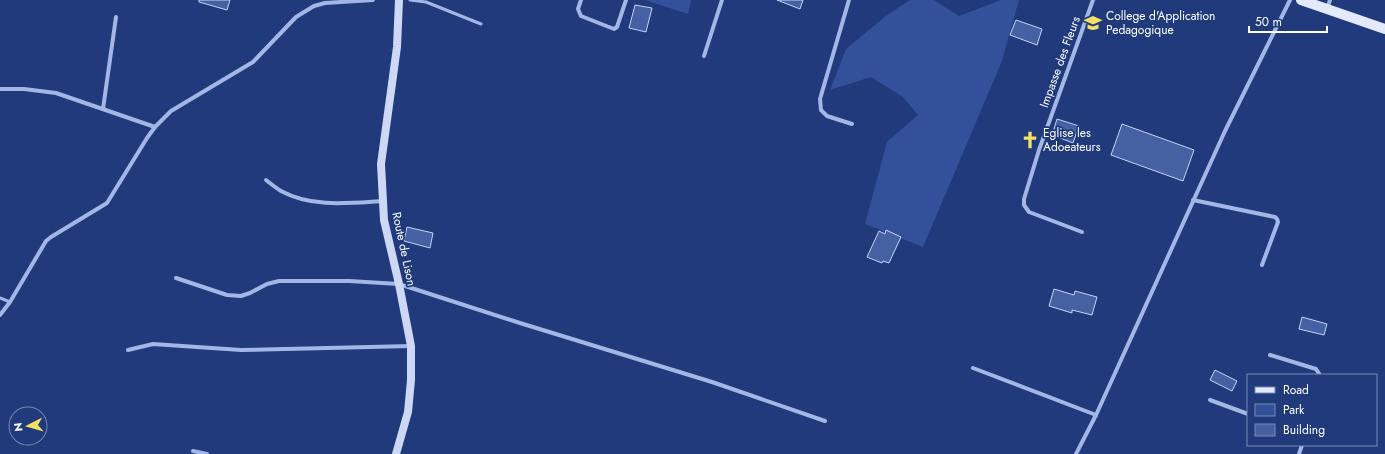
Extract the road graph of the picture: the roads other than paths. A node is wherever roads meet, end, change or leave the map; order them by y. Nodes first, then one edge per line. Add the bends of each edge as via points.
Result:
1 (372, 0) edge
2 (399, 0) edge
3 (410, 0) edge
4 (580, 0) edge
5 (626, 0) edge
6 (722, 0) edge
7 (849, 0) edge
8 (1093, 0) edge
9 (1290, 0) edge
10 (1301, 0) edge
11 (1316, 2) edge
12 (1329, 5) edge
13 (116, 17) dead end
14 (481, 24) dead end
15 (1385, 29) edge
16 (704, 56) dead end
17 (0, 89) edge
18 (103, 109) junction
19 (852, 124) dead end
20 (155, 127) junction
21 (266, 180) dead end
22 (1193, 200) junction
23 (384, 201) junction
24 (1082, 232) dead end
25 (1262, 265) dead end
26 (176, 278) dead end
27 (399, 284) junction
28 (0, 298) edge
29 (10, 302) junction
30 (0, 315) edge
31 (411, 346) junction
32 (128, 350) dead end
33 (1270, 355) dead end
34 (973, 368) dead end
35 (1319, 374) edge
36 (1210, 400) dead end
37 (1247, 414) edge
38 (1096, 415) junction
39 (825, 421) dead end
40 (193, 451) dead end
41 (206, 454) edge
42 (396, 454) edge
43 (1076, 454) edge

1 - 20 street via 314,6 296,17 253,62 171,111
2 - 23 street, Route de Lison via 397,47 382,164
3 - 14 lane via 426,2
4 - 5 street via 578,9 581,16 614,29 617,27
6 - 16 street
7 - 19 street via 820,99 821,110 828,116
8 - 24 street, Impasse des Fleurs via 1024,199 1029,212
9 - 22 street
10 - 11 main road
11 - 12 main road
12 - 15 main road
13 - 18 street
17 - 18 street via 56,93
18 - 20 street
20 - 29 street via 107,203 46,241
21 - 23 street via 282,192 308,201 339,204
22 - 25 street via 1275,217 1276,226
22 - 38 street
23 - 27 street, Route de Lison via 384,220
26 - 27 street via 227,295 241,296 279,281
27 - 31 street, Route de Lison
27 - 39 street via 712,382
28 - 29 lane
29 - 30 street
31 - 32 street via 241,350 153,344
31 - 42 street, Route de Lison via 412,380 408,412
33 - 35 street via 1316,369
34 - 38 street
36 - 37 street
38 - 43 street
40 - 41 street

